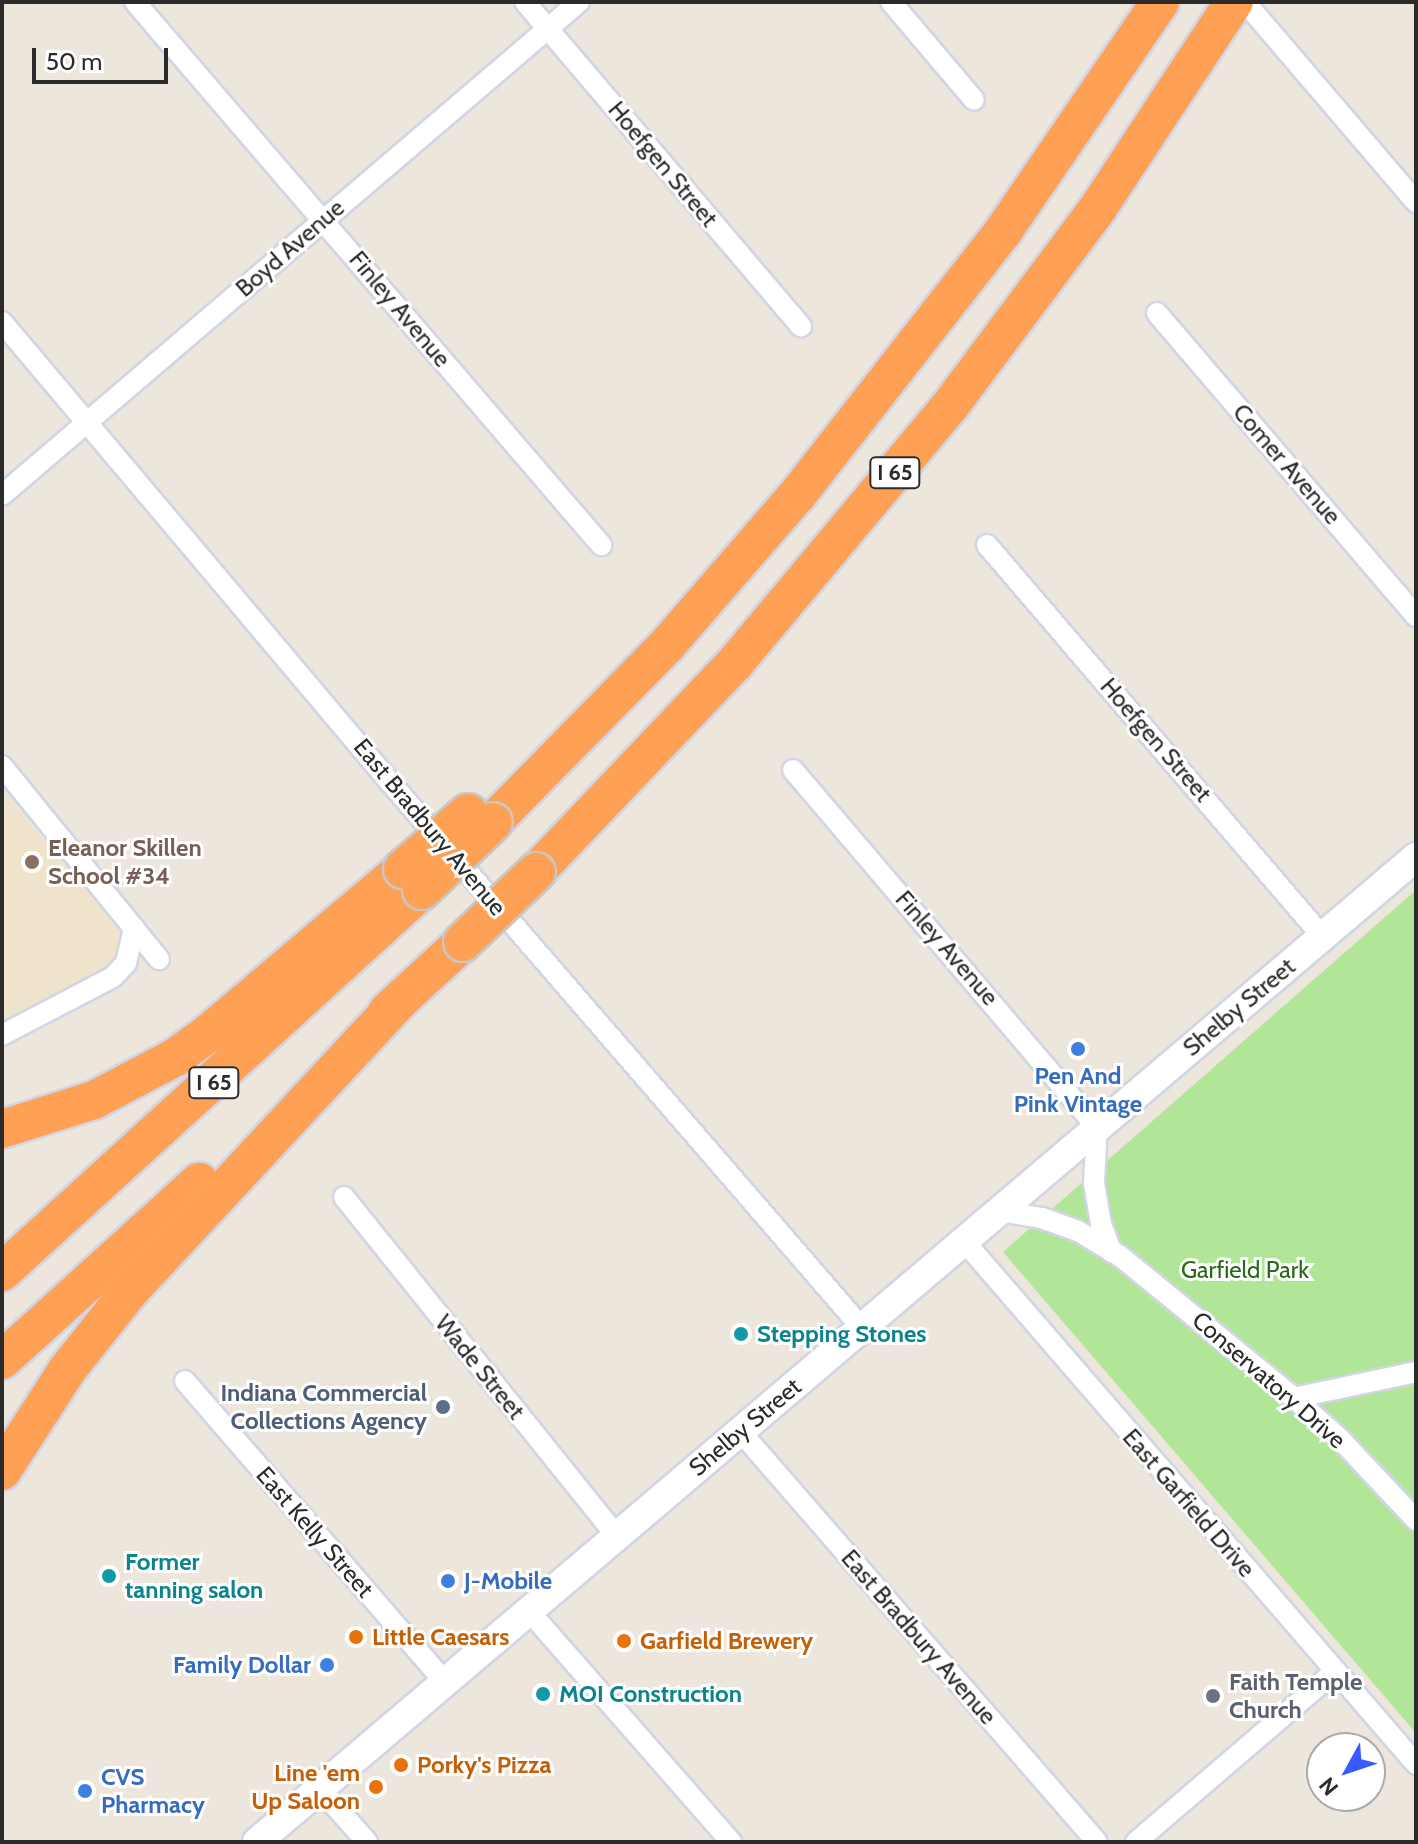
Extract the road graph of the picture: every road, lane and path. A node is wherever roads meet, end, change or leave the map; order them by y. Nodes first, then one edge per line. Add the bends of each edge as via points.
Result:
1 (135, 2) edge
2 (525, 2) edge
3 (579, 2) edge
4 (891, 2) edge
5 (1160, 2) edge
6 (1234, 2) edge
7 (1245, 2) edge
8 (548, 29) junction
9 (974, 100) dead end
10 (1416, 202) edge
11 (324, 219) junction
12 (1157, 313) dead end
13 (2, 322) edge
14 (801, 326) dead end
15 (87, 422) junction
16 (2, 495) edge
17 (601, 545) dead end
18 (987, 545) dead end
19 (1416, 616) edge
20 (2, 766) edge
21 (793, 770) dead end
22 (1416, 857) edge
23 (413, 880) junction
24 (134, 928) junction
25 (1322, 936) junction
26 (159, 959) dead end
27 (404, 996) junction
28 (2, 1035) edge
29 (1097, 1127) junction
30 (2, 1129) edge
31 (344, 1197) dead end
32 (999, 1211) junction
33 (964, 1241) junction
34 (1112, 1252) junction
35 (2, 1272) edge
36 (862, 1328) junction
37 (2, 1360) edge
38 (1416, 1372) edge
39 (185, 1381) dead end
40 (1294, 1398) junction
41 (740, 1431) junction
42 (2, 1471) edge
43 (1416, 1520) edge
44 (617, 1537) junction
45 (529, 1611) junction
46 (1334, 1672) junction
47 (445, 1682) junction
48 (1416, 1764) edge
49 (320, 1789) junction
50 (257, 1842) edge
51 (367, 1842) edge
52 (731, 1842) edge
53 (1097, 1842) edge
54 (1136, 1842) edge

1 - 11 street, Finley Avenue
2 - 8 street, Hoefgen Street
3 - 8 street, Boyd Avenue
4 - 9 street
5 - 23 highway, I 65, bridge via 981,261 788,506 667,645
6 - 27 highway, I 65, bridge via 1098,208 941,417 735,663 536,872
7 - 10 street
8 - 11 street, Boyd Avenue
8 - 14 street, Hoefgen Street
11 - 15 street, Boyd Avenue
11 - 17 street, Finley Avenue
12 - 19 street, Comer Avenue
13 - 15 street, East Bradbury Avenue
15 - 16 street, Boyd Avenue
15 - 36 street, East Bradbury Avenue
18 - 25 street, Hoefgen Street
20 - 24 street
21 - 29 street, Finley Avenue
22 - 25 main road, Shelby Street
23 - 30 highway via 176,1057 82,1105
23 - 35 highway, I 65
24 - 26 street
24 - 28 street via 129,955 113,977
25 - 29 main road, Shelby Street
27 - 37 highway, I 65
27 - 42 highway via 128,1293 67,1370
29 - 32 main road, Shelby Street
29 - 34 street via 1094,1183
31 - 44 street, Wade Street
32 - 33 main road, Shelby Street
32 - 34 street, Conservatory Drive via 1078,1231
33 - 36 main road, Shelby Street
33 - 46 street, East Garfield Drive
34 - 40 street, Conservatory Drive
36 - 41 main road, Shelby Street
38 - 40 street
39 - 47 street, East Kelly Street
40 - 43 street, Conservatory Drive
41 - 44 main road, Shelby Street
41 - 53 street, East Bradbury Avenue
44 - 45 main road, Shelby Street
45 - 47 main road, Shelby Street
45 - 52 street
46 - 48 street, East Garfield Drive
46 - 54 street
47 - 49 main road, Shelby Street
49 - 50 main road, Shelby Street
49 - 51 street

